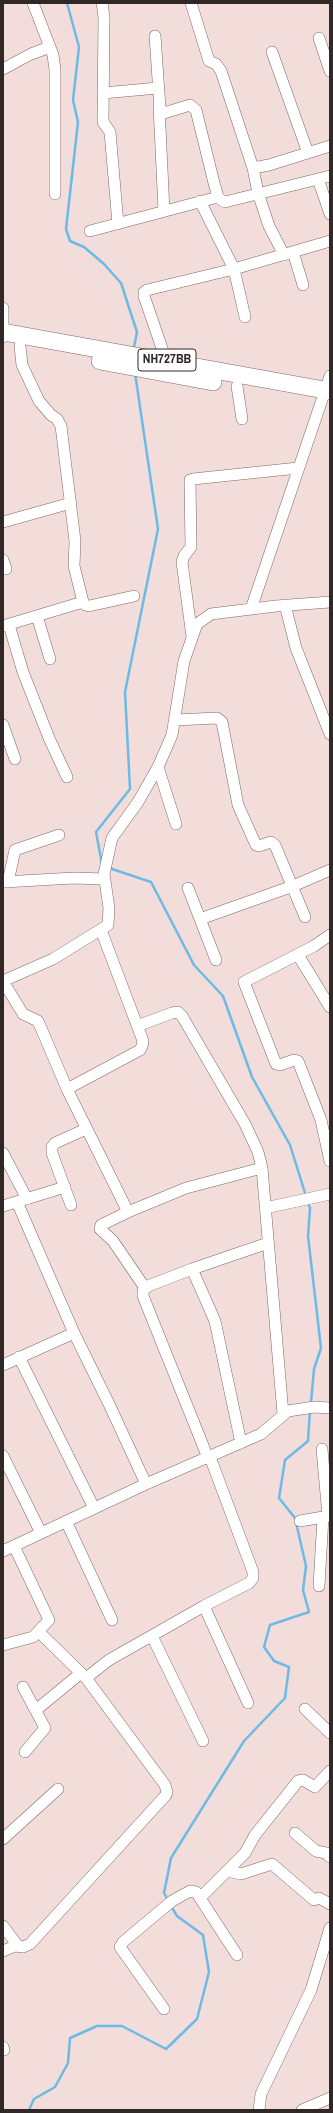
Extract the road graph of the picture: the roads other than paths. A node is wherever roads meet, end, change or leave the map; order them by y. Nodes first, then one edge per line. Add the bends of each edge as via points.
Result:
1 (33, 3) edge
2 (102, 3) edge
3 (191, 3) edge
4 (154, 36) dead end
5 (319, 38) dead end
6 (50, 47) junction
7 (272, 52) dead end
8 (3, 69) edge
9 (330, 71) edge
10 (158, 88) junction
11 (104, 94) junction
12 (159, 104) junction
13 (330, 146) edge
14 (308, 153) junction
15 (253, 168) junction
16 (330, 176) edge
17 (318, 179) junction
18 (258, 193) junction
19 (55, 194) dead end
20 (218, 197) junction
21 (200, 201) junction
22 (164, 211) junction
23 (330, 214) edge
24 (118, 224) junction
25 (90, 231) dead end
26 (330, 242) edge
27 (288, 253) junction
28 (234, 269) junction
29 (303, 285) dead end
30 (3, 308) edge
31 (245, 317) dead end
32 (3, 336) edge
33 (20, 346) junction
34 (166, 360) junction
35 (206, 375) junction
36 (237, 386) junction
37 (327, 392) edge
38 (242, 419) dead end
39 (298, 468) junction
40 (70, 503) junction
41 (3, 522) edge
42 (134, 596) dead end
43 (83, 602) junction
44 (330, 602) edge
45 (285, 605) junction
46 (251, 609) junction
47 (37, 616) junction
48 (6, 626) edge
49 (192, 639) junction
50 (50, 659) dead end
51 (175, 720) junction
52 (3, 725) edge
53 (330, 734) edge
54 (14, 759) dead end
55 (158, 767) junction
56 (67, 777) dead end
57 (176, 824) dead end
58 (59, 834) dead end
59 (330, 870) edge
60 (104, 877) junction
61 (6, 882) edge
62 (293, 886) junction
63 (188, 888) dead end
64 (305, 917) dead end
65 (200, 919) junction
66 (101, 930) junction
67 (330, 935) edge
68 (298, 955) junction
69 (216, 960) dead end
70 (3, 981) edge
71 (330, 1007) edge
72 (137, 1026) junction
73 (67, 1089) junction
74 (326, 1118) edge
75 (86, 1129) junction
76 (3, 1153) edge
77 (330, 1161) edge
78 (262, 1168) junction
79 (65, 1187) junction
80 (330, 1194) edge
81 (22, 1200) junction
82 (71, 1205) dead end
83 (3, 1206) edge
84 (265, 1208) junction
85 (128, 1212) junction
86 (268, 1243) junction
87 (192, 1269) junction
88 (145, 1288) junction
89 (74, 1333) junction
90 (19, 1357) junction
91 (3, 1365) edge
92 (330, 1408) edge
93 (283, 1414) junction
94 (241, 1443) junction
95 (322, 1449) dead end
96 (3, 1456) edge
97 (209, 1457) junction
98 (146, 1484) junction
99 (94, 1508) junction
100 (327, 1516) edge
101 (66, 1521) junction
102 (300, 1521) dead end
103 (41, 1533) junction
104 (14, 1546) junction
105 (3, 1551) edge
106 (319, 1586) dead end
107 (204, 1606) junction
108 (112, 1620) dead end
109 (39, 1632) junction
110 (152, 1636) junction
111 (3, 1645) edge
112 (84, 1676) junction
113 (22, 1687) dead end
114 (248, 1703) dead end
115 (305, 1709) dead end
116 (36, 1710) junction
117 (330, 1733) edge
118 (203, 1741) dead end
119 (25, 1752) dead end
120 (330, 1771) edge
121 (58, 1789) dead end
122 (295, 1832) dead end
123 (4, 1836) edge
124 (330, 1856) edge
125 (227, 1871) junction
126 (200, 1898) junction
127 (330, 1904) edge
128 (3, 1926) edge
129 (330, 1928) edge
130 (18, 1946) junction
131 (3, 1951) edge
132 (237, 1955) dead end
133 (164, 2010) dead end
134 (330, 2098) edge
135 (259, 2110) edge
136 (302, 2110) edge

1 - 6 street
2 - 11 street
3 - 15 street via 209,61 216,64 221,71
4 - 10 street
5 - 9 street
6 - 8 street
6 - 19 street via 55,70
7 - 14 street
10 - 11 street
10 - 12 street
11 - 24 street via 103,122 110,132
12 - 20 street via 164,113 190,105 198,113
12 - 22 street
13 - 14 street
14 - 15 street
15 - 18 street
16 - 17 street
17 - 18 street
17 - 23 street
18 - 20 street via 225,202
18 - 27 street via 269,226
20 - 21 street
21 - 22 street
21 - 28 street
22 - 24 street
24 - 25 street
26 - 27 street
27 - 28 street
27 - 29 street
28 - 31 street
28 - 34 street via 144,292
30 - 32 street
32 - 33 highway, NH727BB
32 - 34 highway, NH727BB
33 - 35 highway, NH727BB
33 - 40 street via 22,365 39,401 61,426
34 - 35 highway, NH727BB
35 - 36 highway, NH727BB
35 - 37 highway, NH727BB
36 - 37 highway, NH727BB
36 - 38 street
37 - 39 street
39 - 46 street
39 - 49 street via 190,480 191,547 182,562
40 - 41 street
40 - 43 street via 75,541 74,566
42 - 43 street via 89,606
43 - 47 street
44 - 45 street
45 - 46 street
45 - 53 street via 296,648
46 - 49 street via 212,614 197,624
47 - 48 street
47 - 50 street
48 - 56 street via 48,738
49 - 51 street via 184,661
51 - 55 street via 172,735
51 - 62 street via 217,718 222,722 238,805 256,845 271,842 275,844
52 - 54 street
55 - 57 street
55 - 60 street via 138,802 112,838
58 - 61 street via 15,850
59 - 62 street
60 - 61 street
60 - 66 street via 109,908 108,925
62 - 64 street
62 - 65 street
63 - 65 street
65 - 69 street
66 - 70 street via 53,959
66 - 72 street
67 - 68 street
68 - 71 street
68 - 74 street via 246,980 244,985 276,1064 294,1060 298,1062
70 - 73 street via 24,1014 38,1021
72 - 73 street via 143,1041 140,1050
72 - 78 street via 172,1013 178,1012 182,1016 252,1137
73 - 75 street
74 - 77 street
75 - 79 street via 55,1143 52,1147
75 - 85 street
76 - 81 street
78 - 84 street
78 - 85 street via 186,1188
79 - 81 street
79 - 82 street
80 - 84 street
81 - 83 street
81 - 89 street
84 - 86 street
85 - 88 street via 100,1227
86 - 87 street
86 - 93 street
87 - 88 street
87 - 94 street via 214,1321
88 - 97 street via 143,1296
89 - 90 street
89 - 98 street
90 - 91 street
90 - 99 street
92 - 93 street via 299,1408
93 - 94 street via 260,1434
94 - 97 street
95 - 100 street
96 - 103 street
97 - 98 street
97 - 107 street via 254,1576 248,1583
98 - 99 street
99 - 101 street
100 - 102 street
100 - 106 street
101 - 103 street
101 - 108 street
103 - 104 street
104 - 105 street
104 - 109 street via 49,1618
107 - 110 street
107 - 114 street
109 - 111 street via 30,1638
109 - 112 street
110 - 112 street
110 - 118 street
112 - 116 street
112 - 130 street via 165,1785 166,1795 30,1944
113 - 116 street
115 - 117 street
116 - 119 street via 45,1728
120 - 125 street via 315,1787 303,1780 298,1781 255,1835 245,1853
121 - 123 street
122 - 124 street via 316,1851
125 - 126 street
125 - 127 street via 241,1874 272,1864 314,1900 319,1898
126 - 132 street
126 - 133 street via 196,1892 190,1891 172,1901 122,1942 120,1947
128 - 130 street
129 - 135 street via 313,1984 261,2094
130 - 131 street
134 - 136 street

